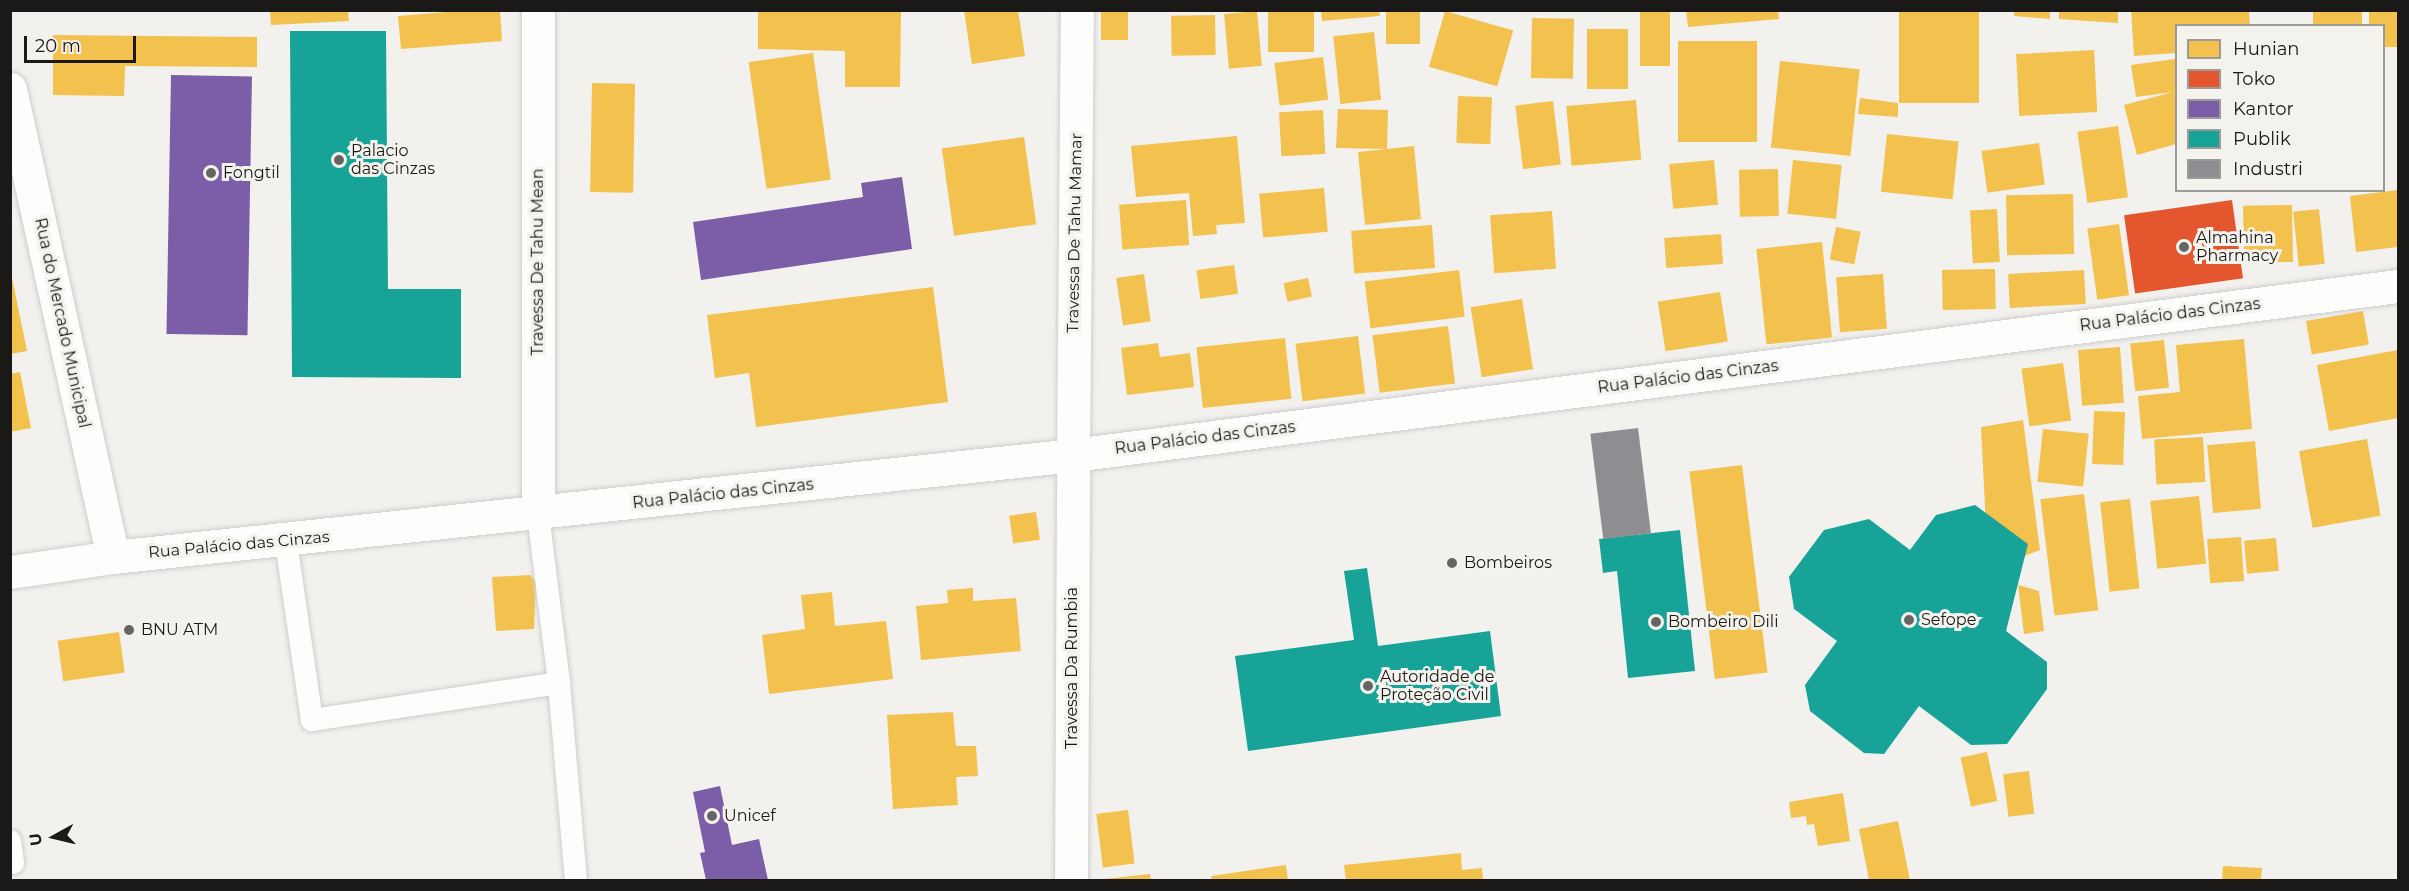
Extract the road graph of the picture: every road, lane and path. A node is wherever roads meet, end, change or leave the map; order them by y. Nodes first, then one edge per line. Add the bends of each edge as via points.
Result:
1 (538, 10) edge
2 (1077, 10) edge
3 (10, 89) edge
4 (2398, 286) edge
5 (1073, 455) junction
6 (538, 514) junction
7 (286, 542) junction
8 (113, 557) junction
9 (10, 573) edge
10 (559, 683) junction
11 (576, 880) edge
12 (1071, 880) edge

1 - 6 street, Travessa De Tahu Mean
2 - 5 street, Travessa De Tahu Mamar
3 - 8 street, Rua do Mercado Municipal
4 - 5 street, Rua Palácio das Cinzas
5 - 6 street, Rua Palácio das Cinzas
5 - 12 street, Travessa Da Rumbia
6 - 7 street, Rua Palácio das Cinzas
6 - 10 lane
7 - 8 street, Rua Palácio das Cinzas
7 - 10 lane via 312,720
8 - 9 street, Rua Palácio das Cinzas
10 - 11 lane

